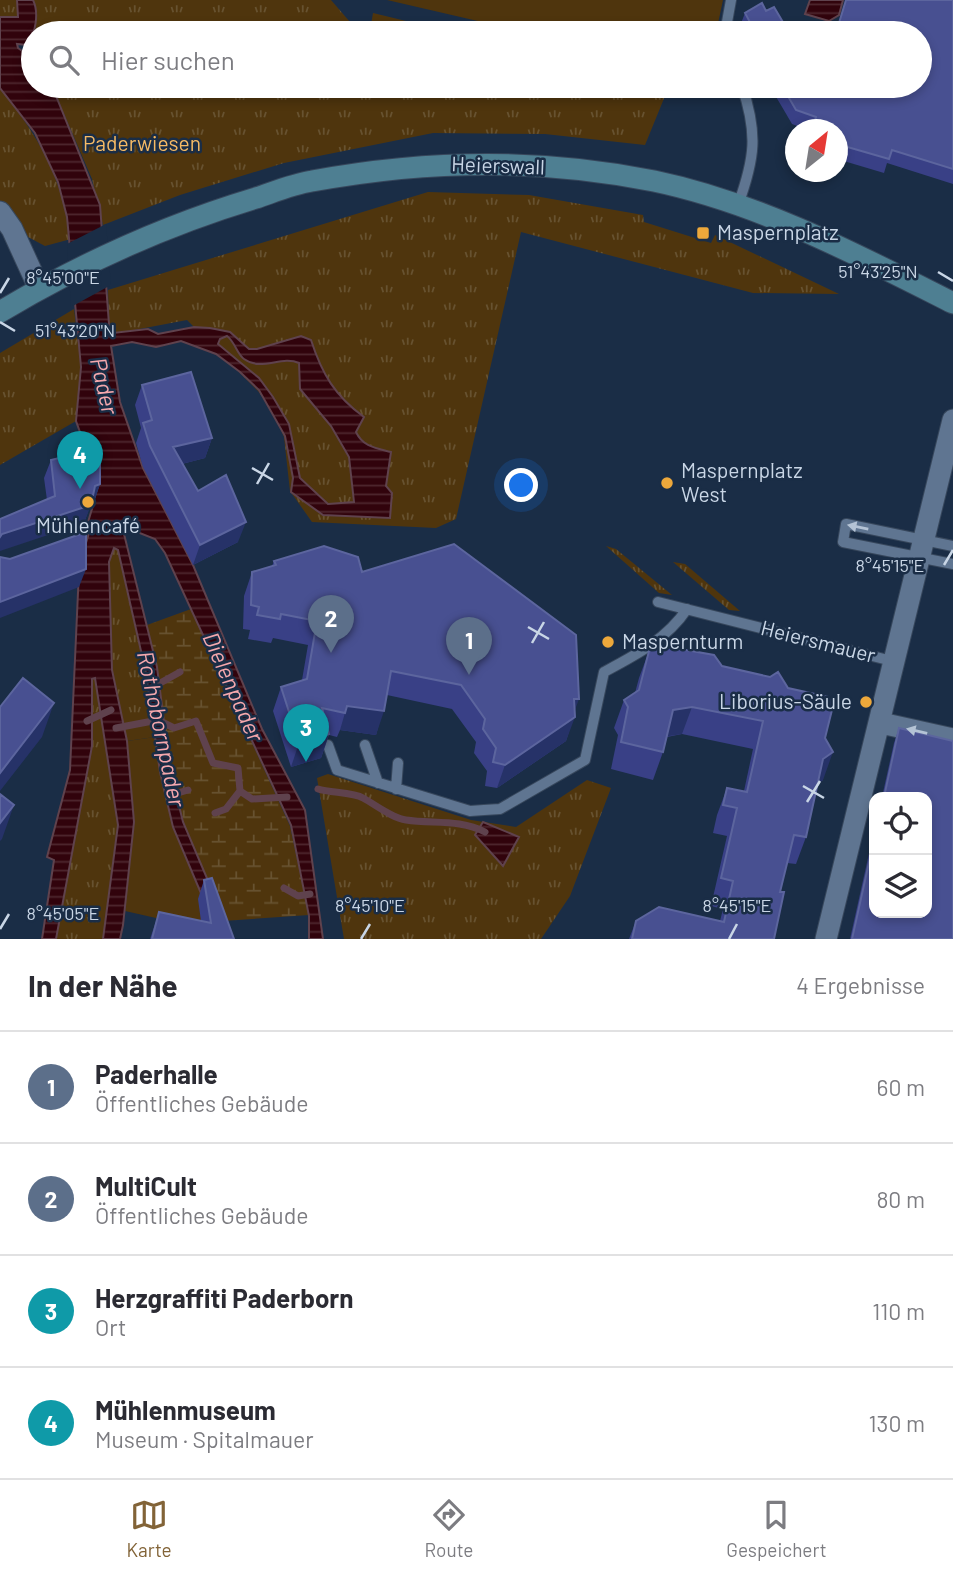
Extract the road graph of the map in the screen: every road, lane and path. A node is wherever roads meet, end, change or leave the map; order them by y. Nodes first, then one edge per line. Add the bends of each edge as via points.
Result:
1 (731, 0) edge
2 (727, 21) edge
3 (745, 98) edge
4 (738, 205) junction
5 (0, 212) edge
6 (40, 288) junction
7 (953, 303) edge
8 (0, 312) edge
9 (953, 420) edge
10 (953, 546) edge
11 (923, 549) junction
12 (953, 564) edge
13 (658, 602) dead end
14 (687, 609) junction
15 (896, 662) junction
16 (881, 723) junction
17 (953, 739) edge
18 (328, 745) edge
19 (365, 746) dead end
20 (398, 763) dead end
21 (378, 783) junction
22 (396, 789) junction
23 (826, 939) edge

1 - 2 lane
3 - 4 lane via 755,133 752,165
4 - 6 main road, Heierswall via 641,180 540,166 435,163 309,181 219,209 117,250
4 - 7 main road, Heierswall via 868,260
5 - 6 street
6 - 8 main road, Heierswall
9 - 11 street
10 - 11 lane
11 -> 11 lane via 846,524 842,542
11 - 12 lane
11 - 15 street
13 - 14 lane, Heiersmauer
14 - 15 lane, Heiersmauer
14 - 22 lane via 675,627 604,672 584,760 573,768 500,809 470,811
15 - 16 street
17 -> 16 street
16 - 23 street
18 - 21 lane via 337,770
19 - 21 lane
20 - 22 lane
21 - 22 lane

